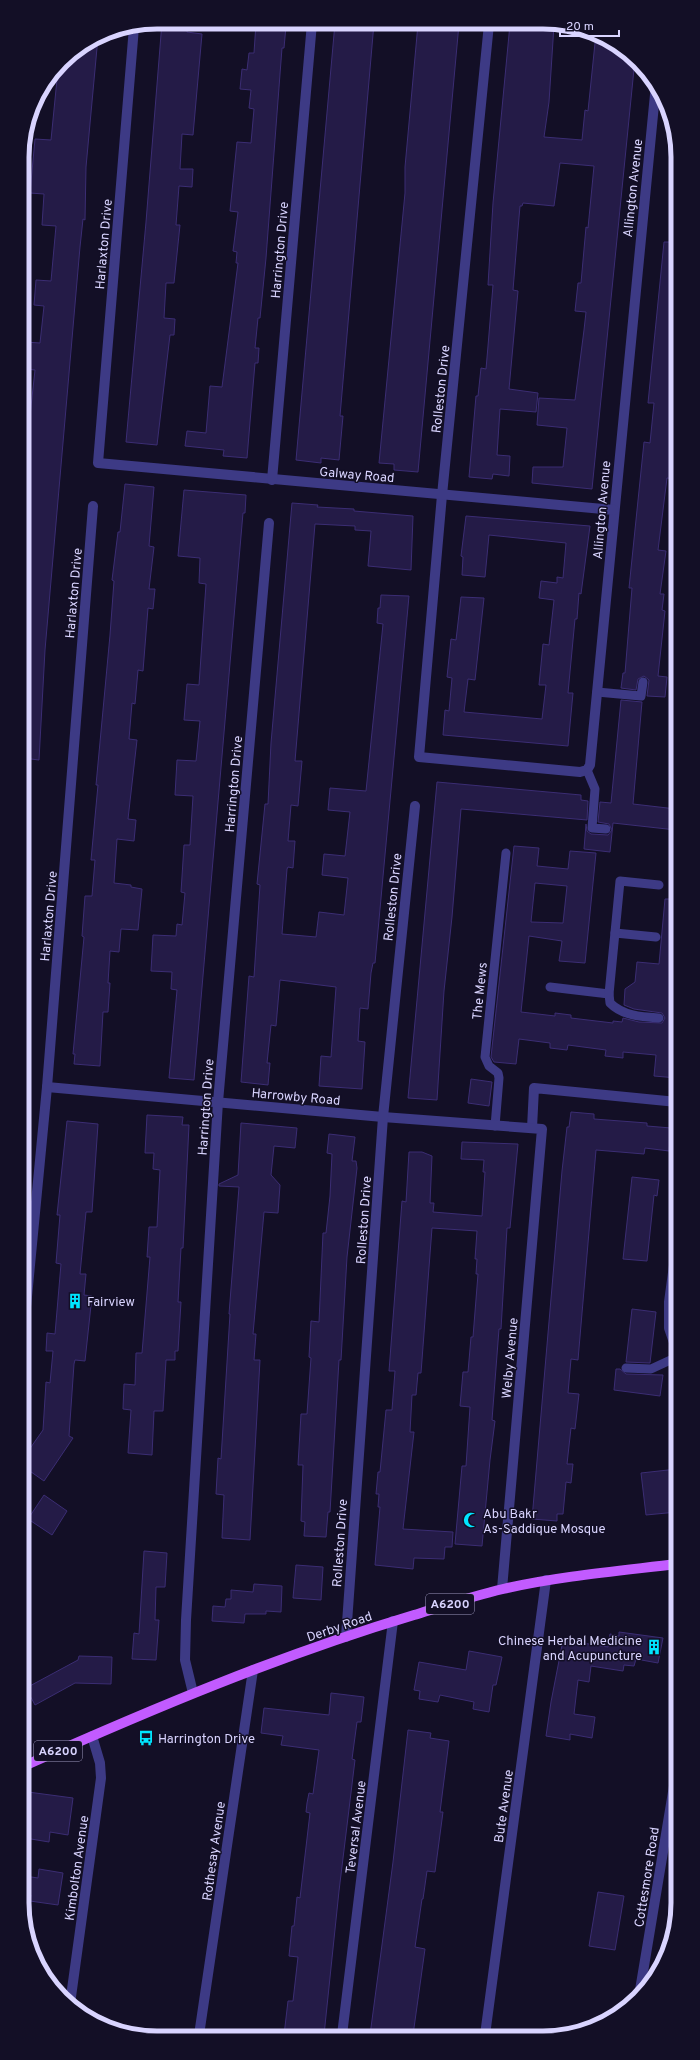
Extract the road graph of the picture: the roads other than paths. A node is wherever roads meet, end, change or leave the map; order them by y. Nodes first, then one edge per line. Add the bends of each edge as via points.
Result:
1 (311, 29) edge
2 (489, 29) edge
3 (134, 31) edge
4 (655, 95) edge
5 (98, 463) joint
6 (272, 480) junction
7 (442, 495) junction
8 (93, 506) dead end
9 (614, 510) junction
10 (269, 523) dead end
11 (643, 682) dead end
12 (597, 692) junction
13 (587, 770) junction
14 (414, 806) dead end
15 (606, 829) dead end
16 (506, 853) dead end
17 (659, 885) dead end
18 (615, 933) junction
19 (656, 936) dead end
20 (550, 987) dead end
21 (609, 994) junction
22 (659, 1018) dead end
23 (47, 1087) junction
24 (671, 1101) edge
25 (218, 1102) junction
26 (384, 1117) junction
27 (495, 1126) junction
28 (532, 1128) junction
29 (542, 1129) joint
30 (29, 1276) edge
31 (671, 1287) edge
32 (671, 1334) edge
33 (671, 1359) edge
34 (626, 1368) dead end
35 (671, 1565) edge
36 (546, 1580) junction
37 (502, 1589) junction
38 (393, 1621) junction
39 (346, 1637) junction
40 (253, 1670) junction
41 (193, 1693) junction
42 (92, 1736) junction
43 (29, 1764) edge
44 (671, 1804) edge
45 (641, 1985) edge
46 (71, 1997) edge
47 (200, 2031) edge
48 (342, 2031) edge
49 (486, 2031) edge

1 - 6 street, Harrington Drive
2 - 7 street, Rolleston Drive
3 - 5 street, Harlaxton Drive
4 - 9 street, Allington Avenue
5 - 6 street, Galway Road
6 - 7 street, Galway Road
7 - 9 street, Galway Road
7 - 13 street, Rolleston Drive via 420,757 580,772
8 - 23 street, Harlaxton Drive
9 - 12 street, Allington Avenue
10 - 25 street, Harrington Drive
11 - 12 lane via 641,696
12 - 13 street, Allington Avenue via 590,765
13 - 15 lane via 595,789 592,828
14 - 26 street, Rolleston Drive
16 - 27 lane, The Mews via 485,1057 499,1078
17 - 18 lane via 620,881
18 - 19 lane
18 - 21 lane
20 - 21 lane
21 - 22 lane via 610,1003 622,1012
23 - 25 street, Harrowby Road
23 - 30 street, Harlaxton Drive
24 - 28 street via 534,1088
25 - 26 street, Harrowby Road
25 - 41 street, Harrington Drive via 186,1620 185,1660
26 - 27 street, Harrowby Road
26 - 39 street, Rolleston Drive
27 - 28 street, Harrowby Road
28 - 29 street, Harrowby Road
29 - 37 street, Welby Avenue
31 - 32 street
33 - 34 lane via 651,1368
35 - 36 main road, Derby Road / A6200
36 - 37 main road, Derby Road / A6200
36 - 49 street, Bute Avenue
37 - 38 main road, Derby Road / A6200
38 - 39 main road, Derby Road / A6200
38 - 48 street, Teversal Avenue
39 - 40 main road, Derby Road / A6200
40 - 41 main road, Derby Road / A6200
40 - 47 street, Rothesay Avenue
41 - 42 main road, Derby Road / A6200
42 - 43 main road, Derby Road / A6200
42 - 46 street, Kimbolton Avenue via 100,1763 101,1778
44 - 45 street, Cottesmore Road

